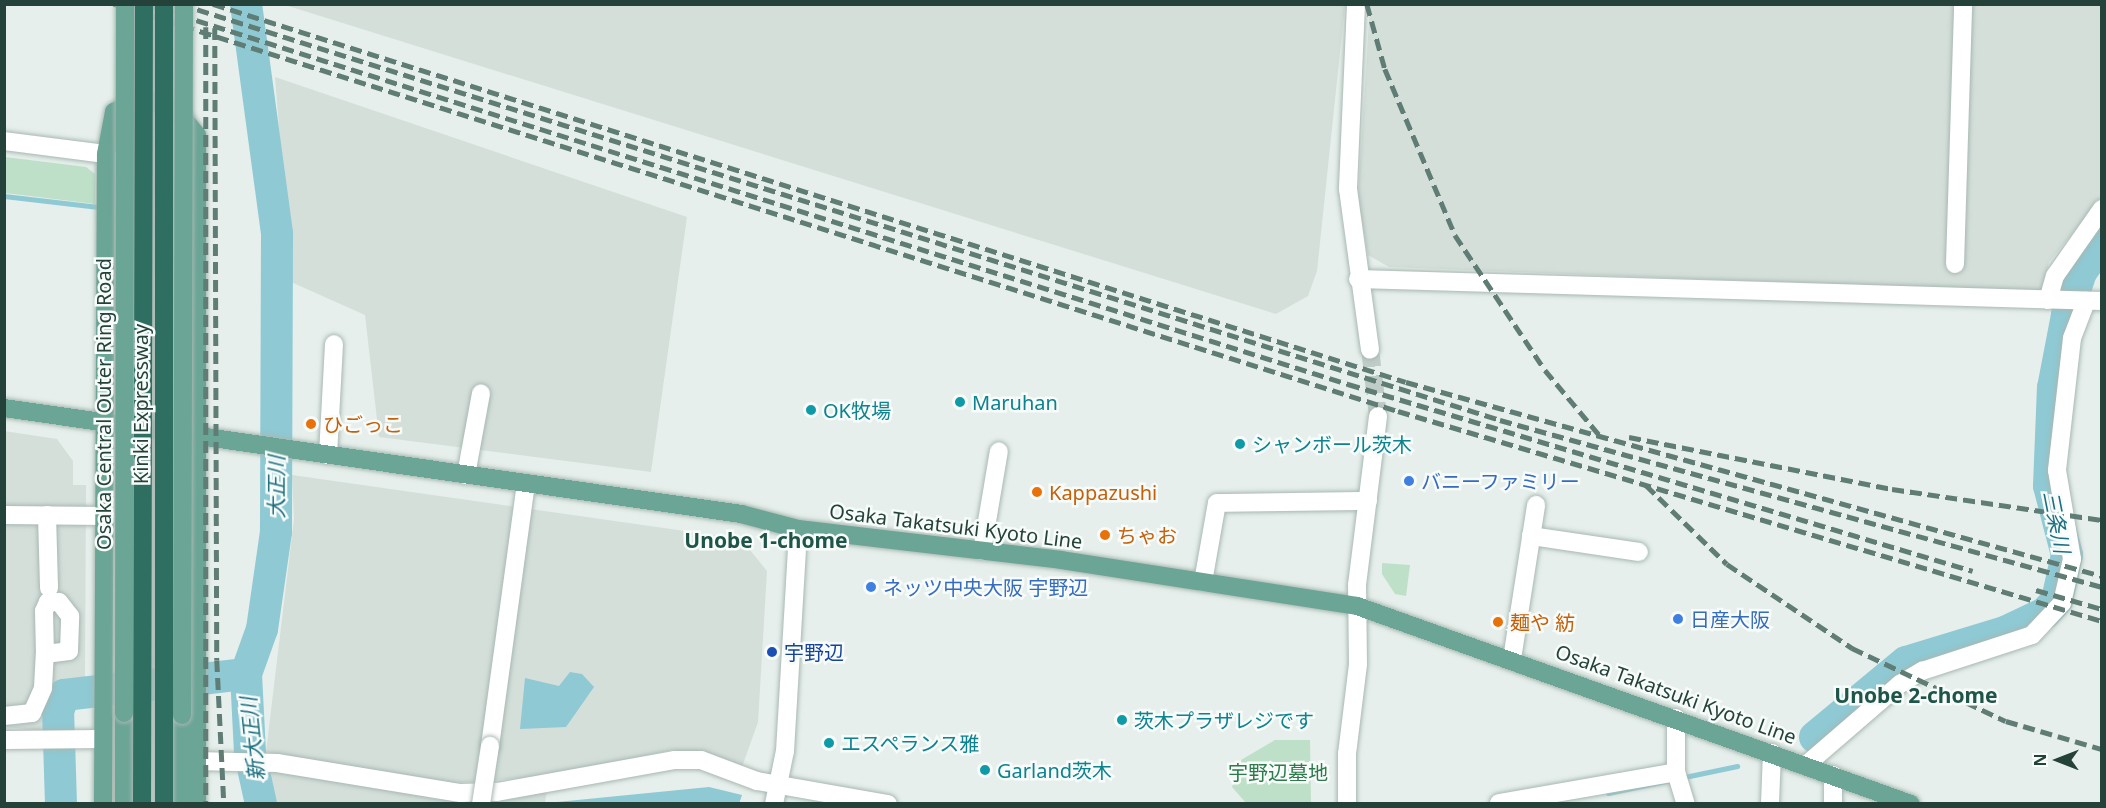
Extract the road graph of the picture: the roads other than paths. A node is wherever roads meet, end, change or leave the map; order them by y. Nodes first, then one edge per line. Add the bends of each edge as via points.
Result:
1 (125, 4) edge
2 (144, 4) edge
3 (164, 4) edge
4 (184, 4) edge
5 (1356, 4) edge
6 (1963, 4) edge
7 (4, 141) edge
8 (106, 154) junction
9 (2102, 209) edge
10 (1955, 264) dead end
11 (1358, 279) junction
12 (2052, 300) junction
13 (2088, 301) edge
14 (334, 344) dead end
15 (1370, 349) tunnel mouth
16 (480, 393) dead end
17 (4, 408) edge
18 (1378, 416) tunnel mouth
19 (104, 424) junction
20 (198, 436) junction
21 (999, 451) dead end
22 (328, 455) junction
23 (466, 475) junction
24 (526, 484) junction
25 (1368, 501) junction
26 (1536, 505) dead end
27 (4, 515) edge
28 (47, 515) junction
29 (105, 516) junction
30 (798, 529) junction
31 (1531, 536) junction
32 (982, 550) junction
33 (1639, 552) dead end
34 (1203, 582) junction
35 (49, 588) dead end
36 (1357, 606) junction
37 (199, 638) junction
38 (102, 639) junction
39 (45, 654) dead end
40 (1512, 659) junction
41 (189, 715) junction
42 (4, 716) edge
43 (1676, 718) junction
44 (101, 739) junction
45 (4, 740) edge
46 (1772, 753) junction
47 (196, 761) junction
48 (1806, 765) junction
49 (1676, 772) junction
50 (1833, 775) junction
51 (781, 783) junction
52 (1499, 803) edge
53 (103, 804) edge
54 (124, 804) edge
55 (142, 804) edge
56 (164, 804) edge
57 (181, 804) edge
58 (197, 804) edge
59 (481, 804) edge
60 (774, 804) edge
61 (888, 804) edge
62 (1347, 804) edge
63 (1686, 804) edge
64 (1770, 804) edge
65 (1833, 804) edge
66 (1910, 804) edge

1 - 54 main road, Osaka Central Outer Ring Road, bridge
2 - 55 highway, Kinki Expressway, bridge
3 - 56 highway, Kinki Expressway, bridge
4 - 41 main road, bridge
5 - 11 street via 1348,189
6 - 10 street
7 - 8 street
8 - 19 main road
8 - 20 main road via 114,112 131,103 160,103 179,113 196,135
9 - 12 street via 2055,276
11 - 12 street
11 - 15 street
12 - 13 street
13 - 48 street via 2072,338 2057,470 2072,558 2062,603 2032,636 1922,670 1900,684
14 - 22 street
16 - 23 street
17 - 19 main road, Osaka Takatsuki Kyoto Line
18 - 25 street
19 - 20 main road, Osaka Takatsuki Kyoto Line
19 - 29 main road
20 - 22 main road, Osaka Takatsuki Kyoto Line
20 - 37 main road
21 - 32 street
22 - 23 main road, Osaka Takatsuki Kyoto Line
23 - 24 main road, Osaka Takatsuki Kyoto Line
24 - 30 main road, Osaka Takatsuki Kyoto Line via 741,514
24 - 59 street, bridge
25 - 34 street via 1217,503
25 - 36 street
26 - 31 street
27 - 28 street
28 - 29 street
28 - 35 street
29 - 38 main road
30 - 32 main road, Osaka Takatsuki Kyoto Line
30 - 51 street
31 - 33 street
31 - 40 street
32 - 34 main road, Osaka Takatsuki Kyoto Line
34 - 36 main road, Osaka Takatsuki Kyoto Line
36 - 40 main road, Osaka Takatsuki Kyoto Line
36 - 62 street
37 - 38 main road
37 - 41 main road
38 - 44 main road
39 - 42 street via 36,708 24,717
40 - 43 main road, Osaka Takatsuki Kyoto Line
41 - 47 main road
41 - 57 main road
43 - 46 main road, Osaka Takatsuki Kyoto Line
43 - 49 street
44 - 45 street
44 - 53 main road
46 - 48 main road, Osaka Takatsuki Kyoto Line
46 - 64 street
47 - 51 street via 266,763 461,793 496,792 675,760 701,760 756,781
47 - 58 main road
48 - 50 main road, Osaka Takatsuki Kyoto Line
49 - 52 street
49 - 63 street
50 - 65 street
50 - 66 main road, Osaka Takatsuki Kyoto Line
51 - 60 street
51 - 61 street

